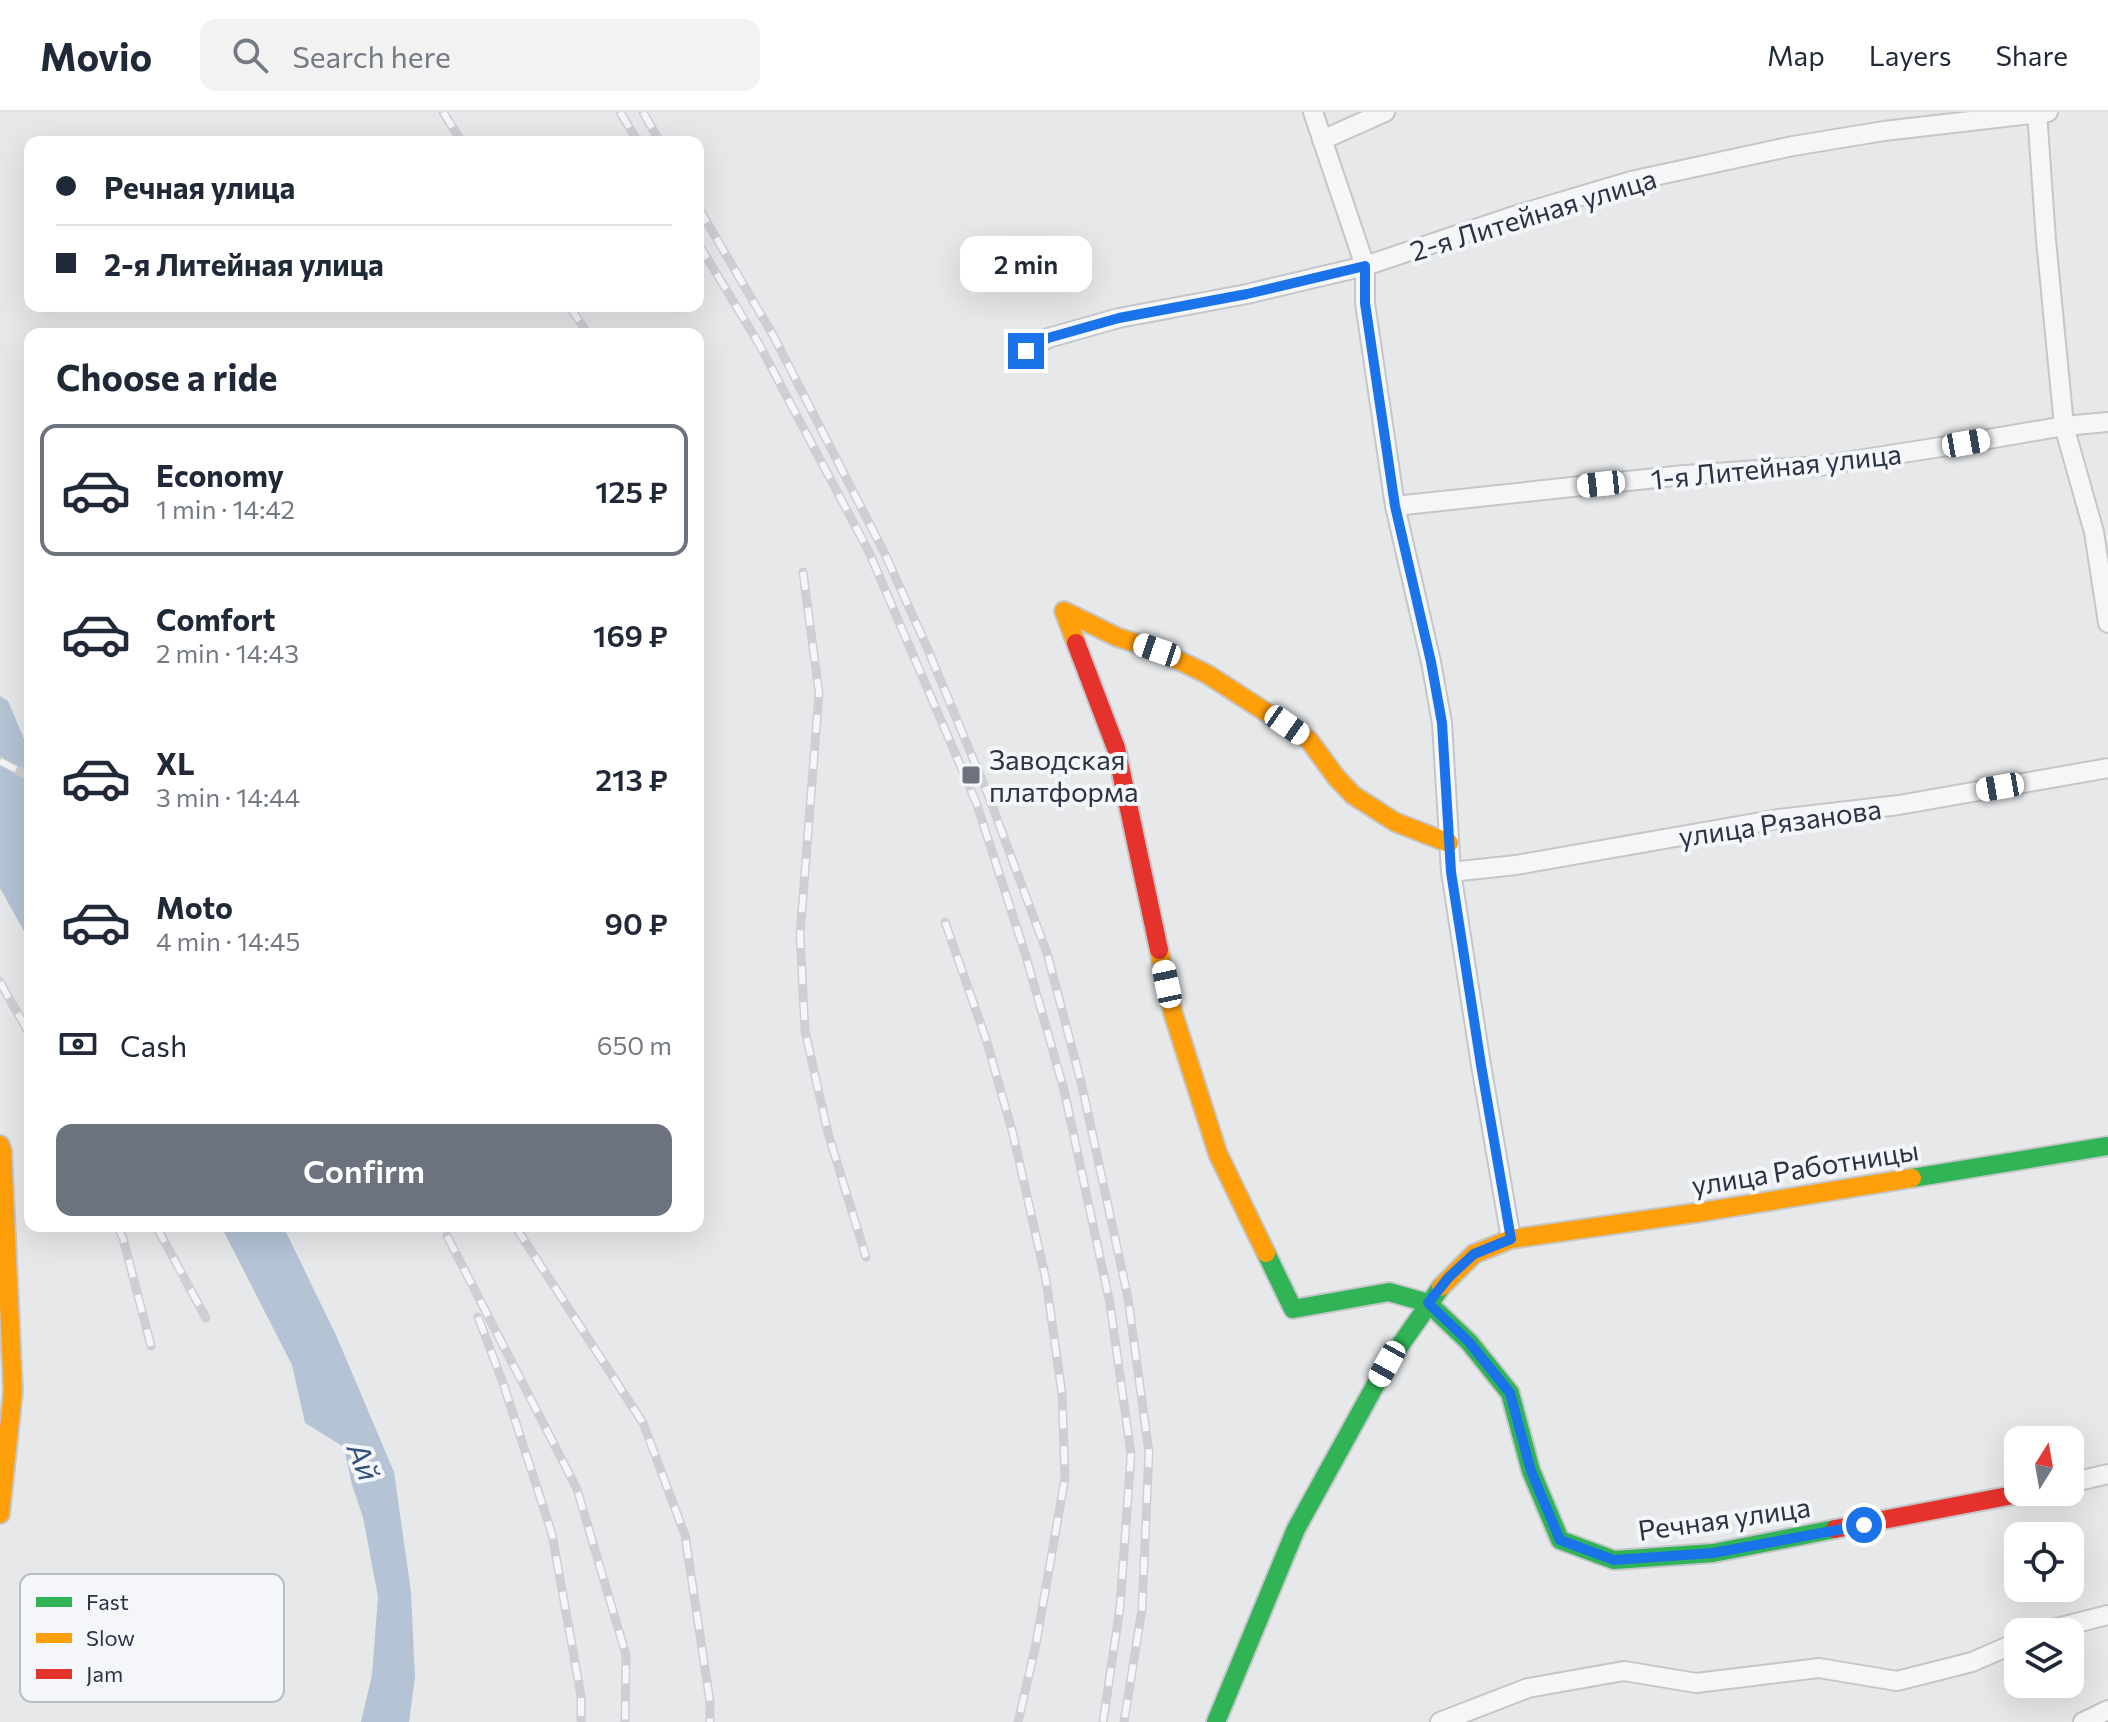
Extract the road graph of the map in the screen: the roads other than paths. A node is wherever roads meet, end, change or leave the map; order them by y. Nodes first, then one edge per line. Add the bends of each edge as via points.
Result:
1 (1313, 112) edge
2 (1385, 112) edge
3 (2040, 113) edge
4 (1322, 140) junction
5 (1365, 266) junction
6 (1026, 351) dead end
7 (2108, 422) edge
8 (2064, 426) junction
9 (1395, 506) junction
10 (2108, 623) edge
11 (2108, 768) edge
12 (1449, 843) junction
13 (1451, 872) junction
14 (0, 1145) edge
15 (2108, 1146) edge
16 (1511, 1239) junction
17 (1428, 1303) junction
18 (2108, 1474) edge
19 (2084, 1480) edge
20 (2004, 1497) edge
21 (0, 1514) edge
22 (2108, 1615) edge
23 (2084, 1621) edge
24 (2004, 1648) edge
25 (2108, 1710) edge
26 (1217, 1722) edge
27 (1440, 1722) edge
28 (2083, 1722) edge

1 - 4 street
2 - 4 street
3 - 5 street, 2-я Литейная улица via 1869,133 1631,181
3 - 8 street
4 - 5 street
5 - 6 street, 2-я Литейная улица via 1119,318 1048,338
5 - 9 street via 1365,303
7 - 8 street, 1-я Литейная улица
8 - 9 street, 1-я Литейная улица via 1820,466
8 - 10 street via 2094,532
9 - 12 street via 1442,723
11 - 13 street, улица Рязанова
12 - 13 street
12 - 17 street via 1395,822 1353,795 1309,740 1207,674 1064,611 1116,748 1173,1013 1213,1140 1293,1309 1389,1292
13 - 16 street
14 - 21 street via 13,1391
15 - 16 street, улица Работницы
16 - 17 street, улица Работницы via 1474,1254
17 - 20 street, Речная улица via 1469,1342 1510,1393 1531,1471 1560,1540 1614,1560 1713,1553
17 - 26 street, улица Работницы via 1387,1364 1296,1529
18 - 19 street
22 - 23 street
24 - 27 street via 1897,1681 1819,1668 1696,1683 1624,1671 1528,1688
25 - 28 street

